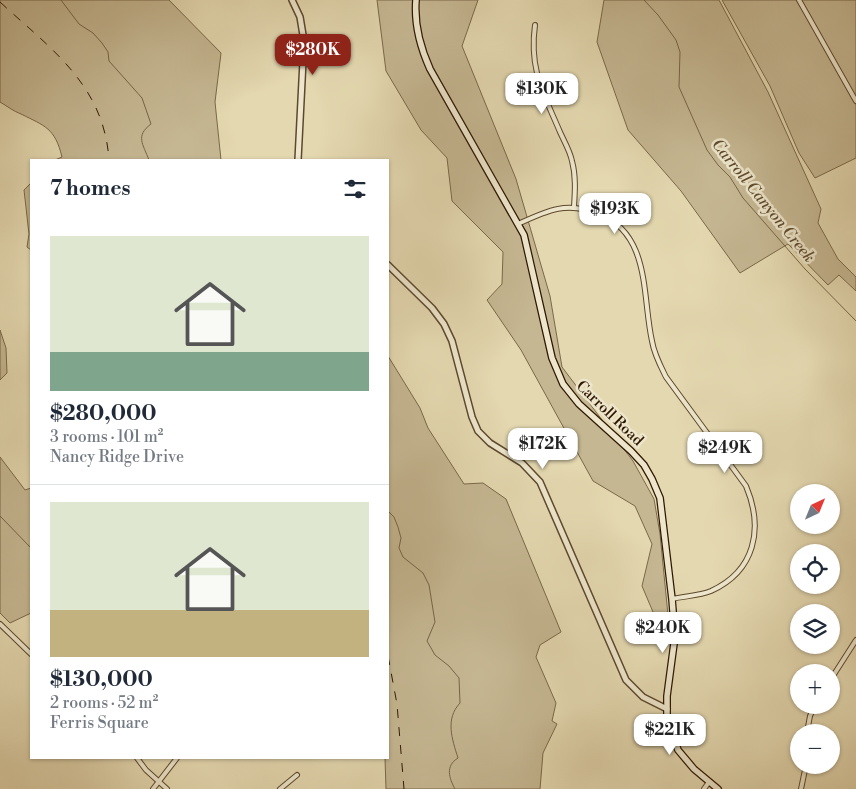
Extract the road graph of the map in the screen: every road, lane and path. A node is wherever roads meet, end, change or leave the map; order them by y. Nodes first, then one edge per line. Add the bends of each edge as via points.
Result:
1 (292, 0) edge
2 (416, 0) edge
3 (799, 0) edge
4 (535, 25) dead end
5 (856, 101) edge
6 (298, 159) edge
7 (574, 207) junction
8 (518, 224) junction
9 (389, 266) edge
10 (672, 599) junction
11 (0, 624) edge
12 (856, 640) edge
13 (30, 653) edge
14 (840, 665) edge
15 (667, 709) junction
16 (138, 759) edge
17 (177, 759) edge
18 (804, 774) edge
19 (297, 775) dead end
20 (159, 782) junction
21 (710, 782) junction
22 (153, 789) edge
23 (168, 789) edge
24 (280, 789) edge
25 (704, 789) edge
26 (718, 789) edge
27 (801, 789) edge

1 - 6 street via 300,17 304,41
2 - 8 main road, Carroll Road via 417,30 430,70
3 - 5 street
4 - 7 street via 535,69 572,158
7 - 8 street via 545,212
7 - 10 street via 605,216 631,240 641,264 650,330 658,361 666,377 746,486 753,502 756,534 747,559 727,582 709,592
8 - 10 main road, Carroll Road via 528,246 552,358 563,384 579,404 631,451 652,478 663,506
9 - 15 street via 444,324 478,431 490,444 522,463 540,482 626,680 643,697
10 - 15 main road, Carroll Road via 675,636
11 - 13 street
12 - 14 street
15 - 21 main road, Carroll Road via 669,730 678,750
16 - 20 street
17 - 20 street
18 - 27 street
19 - 24 street
20 - 22 street
20 - 23 street
21 - 25 street
21 - 26 main road, Carroll Road

